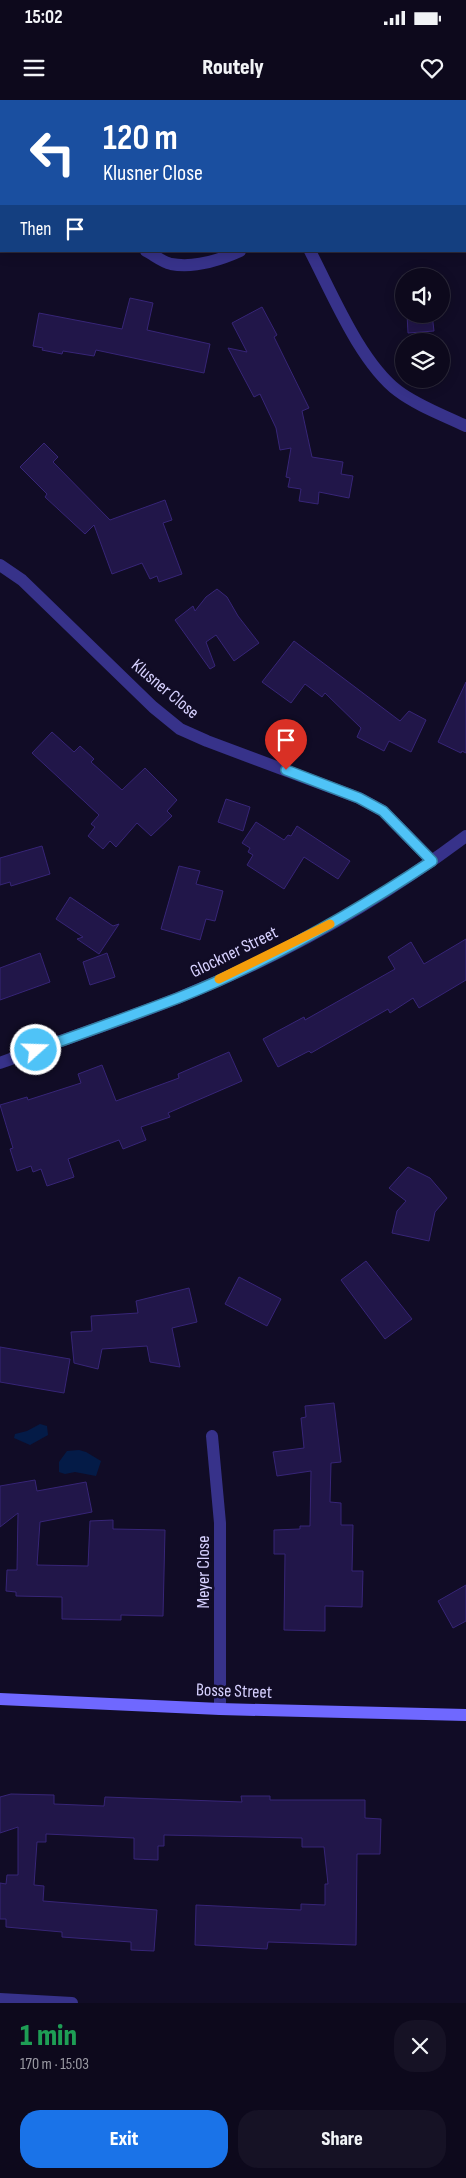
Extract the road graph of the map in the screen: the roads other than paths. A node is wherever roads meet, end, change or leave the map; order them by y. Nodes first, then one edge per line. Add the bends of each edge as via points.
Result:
1 (148, 252) edge
2 (237, 252) edge
3 (311, 252) edge
4 (466, 426) edge
5 (0, 565) edge
6 (466, 836) edge
7 (432, 861) junction
8 (0, 1063) edge
9 (212, 1436) dead end
10 (0, 1699) edge
11 (220, 1709) junction
12 (466, 1715) edge
13 (0, 1999) edge
14 (72, 2003) edge

1 - 2 street via 169,263 184,265 199,264
3 - 4 street via 363,351 379,372 397,391
5 - 7 street, Klusner Close via 22,580 153,707 180,729 359,798 383,811
6 - 7 street, Glockner Street
7 - 8 street, Glockner Street via 362,907 262,960 180,997
9 - 11 street, Meyer Close via 220,1523
10 - 11 street, Bosse Street
11 - 12 street, Bosse Street
13 - 14 street

